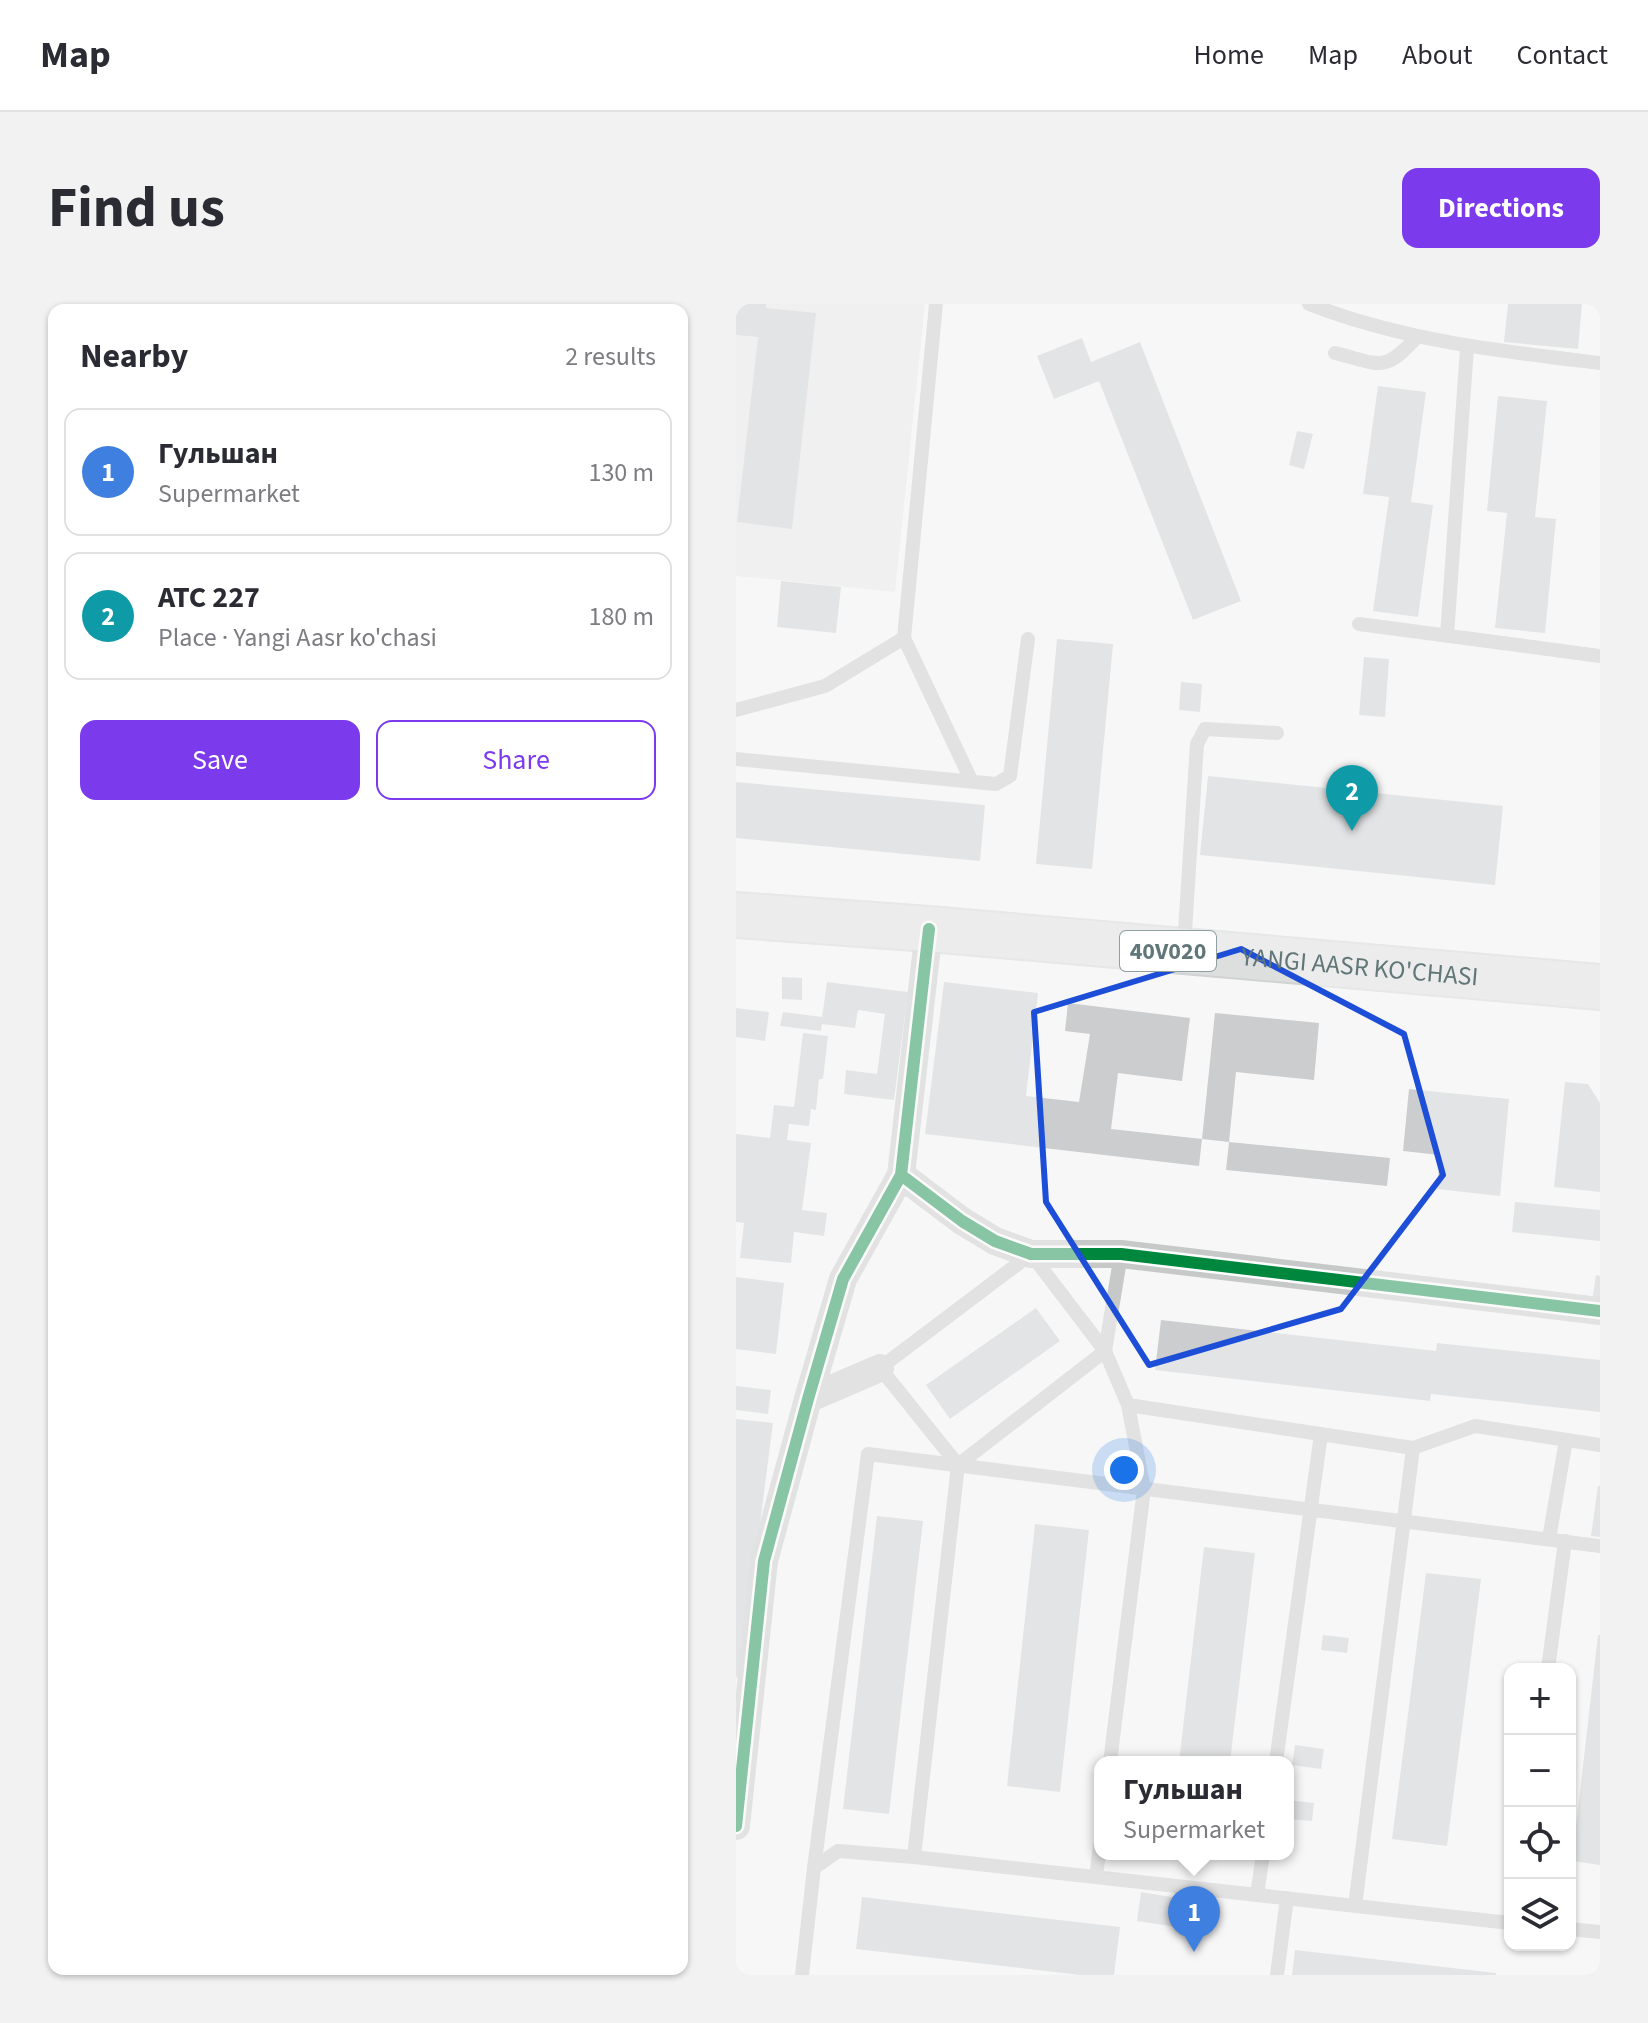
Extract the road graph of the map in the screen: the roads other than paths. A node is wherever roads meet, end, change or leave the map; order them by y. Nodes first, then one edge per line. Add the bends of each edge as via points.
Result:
1 (936, 304) edge
2 (1309, 304) edge
3 (1417, 337) junction
4 (1467, 347) junction
5 (1335, 353) dead end
6 (1600, 363) edge
7 (1359, 624) dead end
8 (1447, 636) junction
9 (904, 638) junction
10 (1028, 639) dead end
11 (1600, 656) edge
12 (736, 710) edge
13 (1277, 733) dead end
14 (736, 759) edge
15 (972, 782) junction
16 (736, 915) edge
17 (929, 929) junction
18 (1184, 952) junction
19 (1600, 987) edge
20 (901, 1175) junction
21 (1031, 1254) junction
22 (1121, 1254) junction
23 (1600, 1311) edge
24 (1105, 1351) junction
25 (880, 1368) junction
26 (808, 1399) junction
27 (1128, 1405) junction
28 (1321, 1434) junction
29 (1566, 1440) junction
30 (1600, 1445) edge
31 (1413, 1448) junction
32 (958, 1465) junction
33 (1144, 1489) junction
34 (1312, 1510) junction
35 (1403, 1522) junction
36 (1549, 1539) junction
37 (1565, 1541) junction
38 (1600, 1546) edge
39 (1549, 1663) edge
40 (1111, 1756) edge
41 (1277, 1756) edge
42 (736, 1826) edge
43 (914, 1857) junction
44 (1098, 1860) edge
45 (1262, 1860) edge
46 (814, 1868) junction
47 (1096, 1877) junction
48 (1257, 1895) junction
49 (1287, 1898) junction
50 (1355, 1906) junction
51 (1504, 1922) edge
52 (1576, 1930) edge
53 (1600, 1932) edge
54 (802, 1975) edge
55 (1277, 1975) edge

1 - 9 lane
2 - 3 lane
3 - 4 lane
3 - 5 lane via 1398,359 1380,365
4 - 6 lane
4 - 8 lane
7 - 8 lane
8 - 11 lane
9 - 12 lane via 825,686
9 - 15 lane
10 - 15 lane via 1010,776 996,784
13 - 18 lane via 1205,729 1197,744
14 - 15 lane
16 - 17 main road, YANGI AASR KO'CHASI / 40V020
17 - 18 main road, YANGI AASR KO'CHASI / 40V020
17 - 20 street
18 - 19 main road, YANGI AASR KO'CHASI / 40V020
20 - 21 street via 962,1221
20 - 26 street via 843,1279
21 - 22 street
21 - 24 lane
21 - 25 lane
22 - 23 street
22 - 24 lane
24 - 27 lane
24 - 32 lane
25 - 26 street
25 - 32 lane
26 - 42 street via 764,1561
27 - 28 lane
27 - 33 lane
28 - 31 lane
28 - 34 lane
29 - 30 lane
29 - 31 lane via 1475,1426
29 - 36 lane
31 - 35 lane
32 - 33 lane
32 - 43 lane
32 - 46 lane via 868,1454
33 - 34 lane
33 - 40 lane
34 - 35 lane
34 - 41 lane
35 - 36 lane
35 - 50 lane
36 - 37 lane
37 - 38 lane
37 - 39 lane
43 - 46 lane via 838,1851
43 - 47 lane
44 - 47 lane
45 - 48 lane
46 - 54 lane
47 - 48 lane
48 - 49 lane
49 - 50 lane
49 - 55 lane
50 - 51 lane
52 - 53 lane

